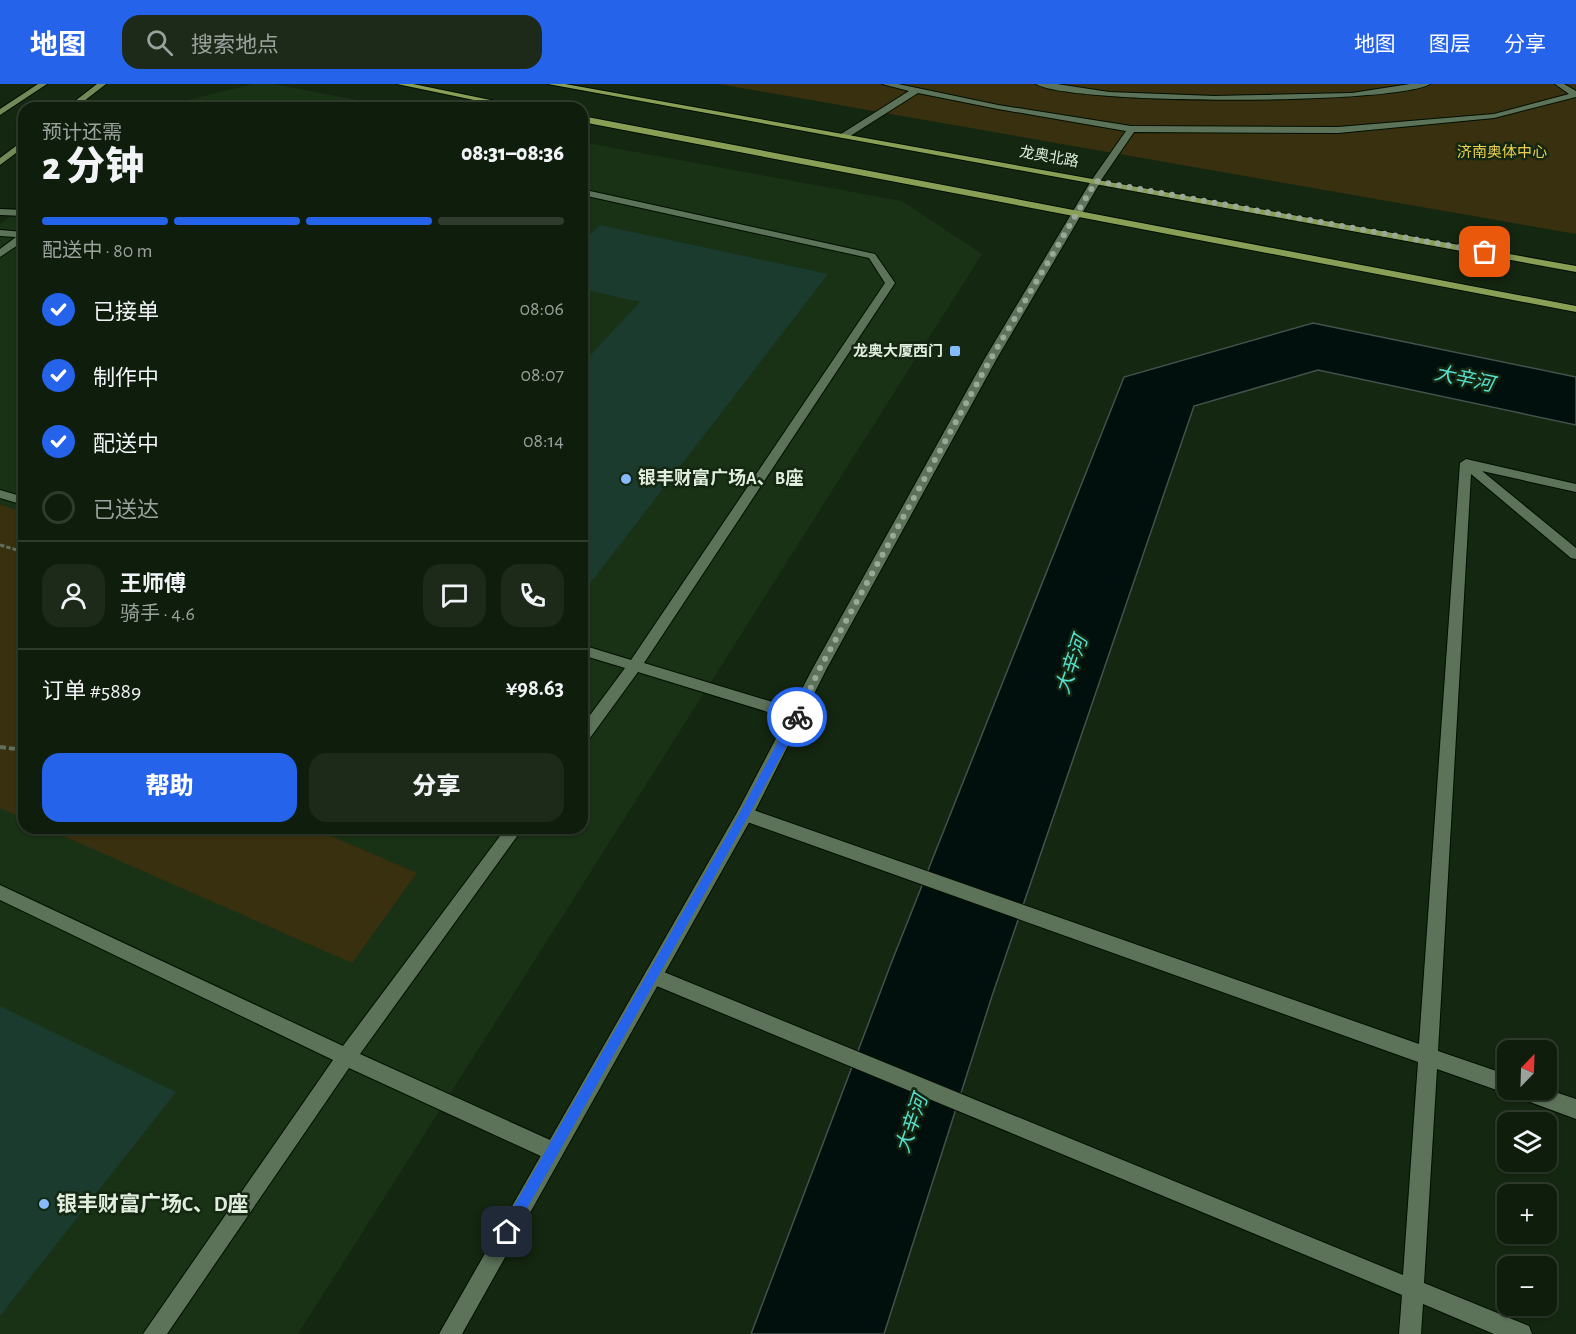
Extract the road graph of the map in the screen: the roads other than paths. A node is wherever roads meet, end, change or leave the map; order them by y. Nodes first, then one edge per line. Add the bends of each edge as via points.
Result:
1 (43, 84) edge
2 (102, 84) edge
3 (401, 84) edge
4 (552, 84) edge
5 (886, 84) edge
6 (1040, 84) edge
7 (1426, 84) edge
8 (1558, 84) edge
9 (917, 90) junction
10 (78, 102) edge
11 (495, 102) edge
12 (0, 114) edge
13 (588, 120) edge
14 (1131, 129) junction
15 (843, 136) junction
16 (18, 148) edge
17 (0, 162) edge
18 (1096, 181) junction
19 (590, 194) dead end
20 (0, 212) edge
21 (1078, 212) junction
22 (18, 213) edge
23 (0, 233) edge
24 (18, 235) edge
25 (18, 240) edge
26 (0, 254) edge
27 (1576, 269) edge
28 (1576, 309) edge
29 (1466, 463) junction
30 (1576, 488) edge
31 (0, 494) edge
32 (18, 499) edge
33 (1576, 555) edge
34 (588, 652) edge
35 (634, 667) junction
36 (797, 716) junction
37 (588, 730) edge
38 (745, 814) junction
39 (511, 834) edge
40 (0, 892) edge
41 (652, 976) junction
42 (346, 1057) junction
43 (1428, 1057) junction
44 (1497, 1081) edge
45 (1550, 1100) edge
46 (1576, 1109) edge
47 (552, 1150) junction
48 (1413, 1289) junction
49 (154, 1334) edge
50 (450, 1334) edge
51 (1410, 1334) edge
52 (1521, 1334) edge

1 - 12 main road
2 - 10 main road
3 - 11 main road
4 - 15 main road, 龙奥北路
5 - 9 street
6 - 7 street via 1109,94 1214,98 1352,95
8 - 14 street via 1576,95 1494,116 1338,130
9 - 14 street
9 - 15 street
13 - 21 main road
14 - 18 street
15 - 18 main road, 龙奥北路
16 - 17 main road
18 - 21 street
18 - 27 main road, 龙奥北路
19 - 35 street via 872,256 890,283
20 - 22 street
21 - 28 main road
21 - 36 street via 990,360
23 - 24 street
25 - 26 street
29 - 30 street
29 - 33 street
29 - 43 street
31 - 32 street
34 - 35 street
35 - 36 street
35 - 37 street
36 - 38 street
38 - 41 street
38 - 43 street
39 - 42 street
40 - 42 street
41 - 47 street
41 - 48 street
42 - 47 street
42 - 49 street
43 - 44 street
43 - 48 street
45 - 46 street
47 - 50 street
48 - 51 street
48 - 52 street

